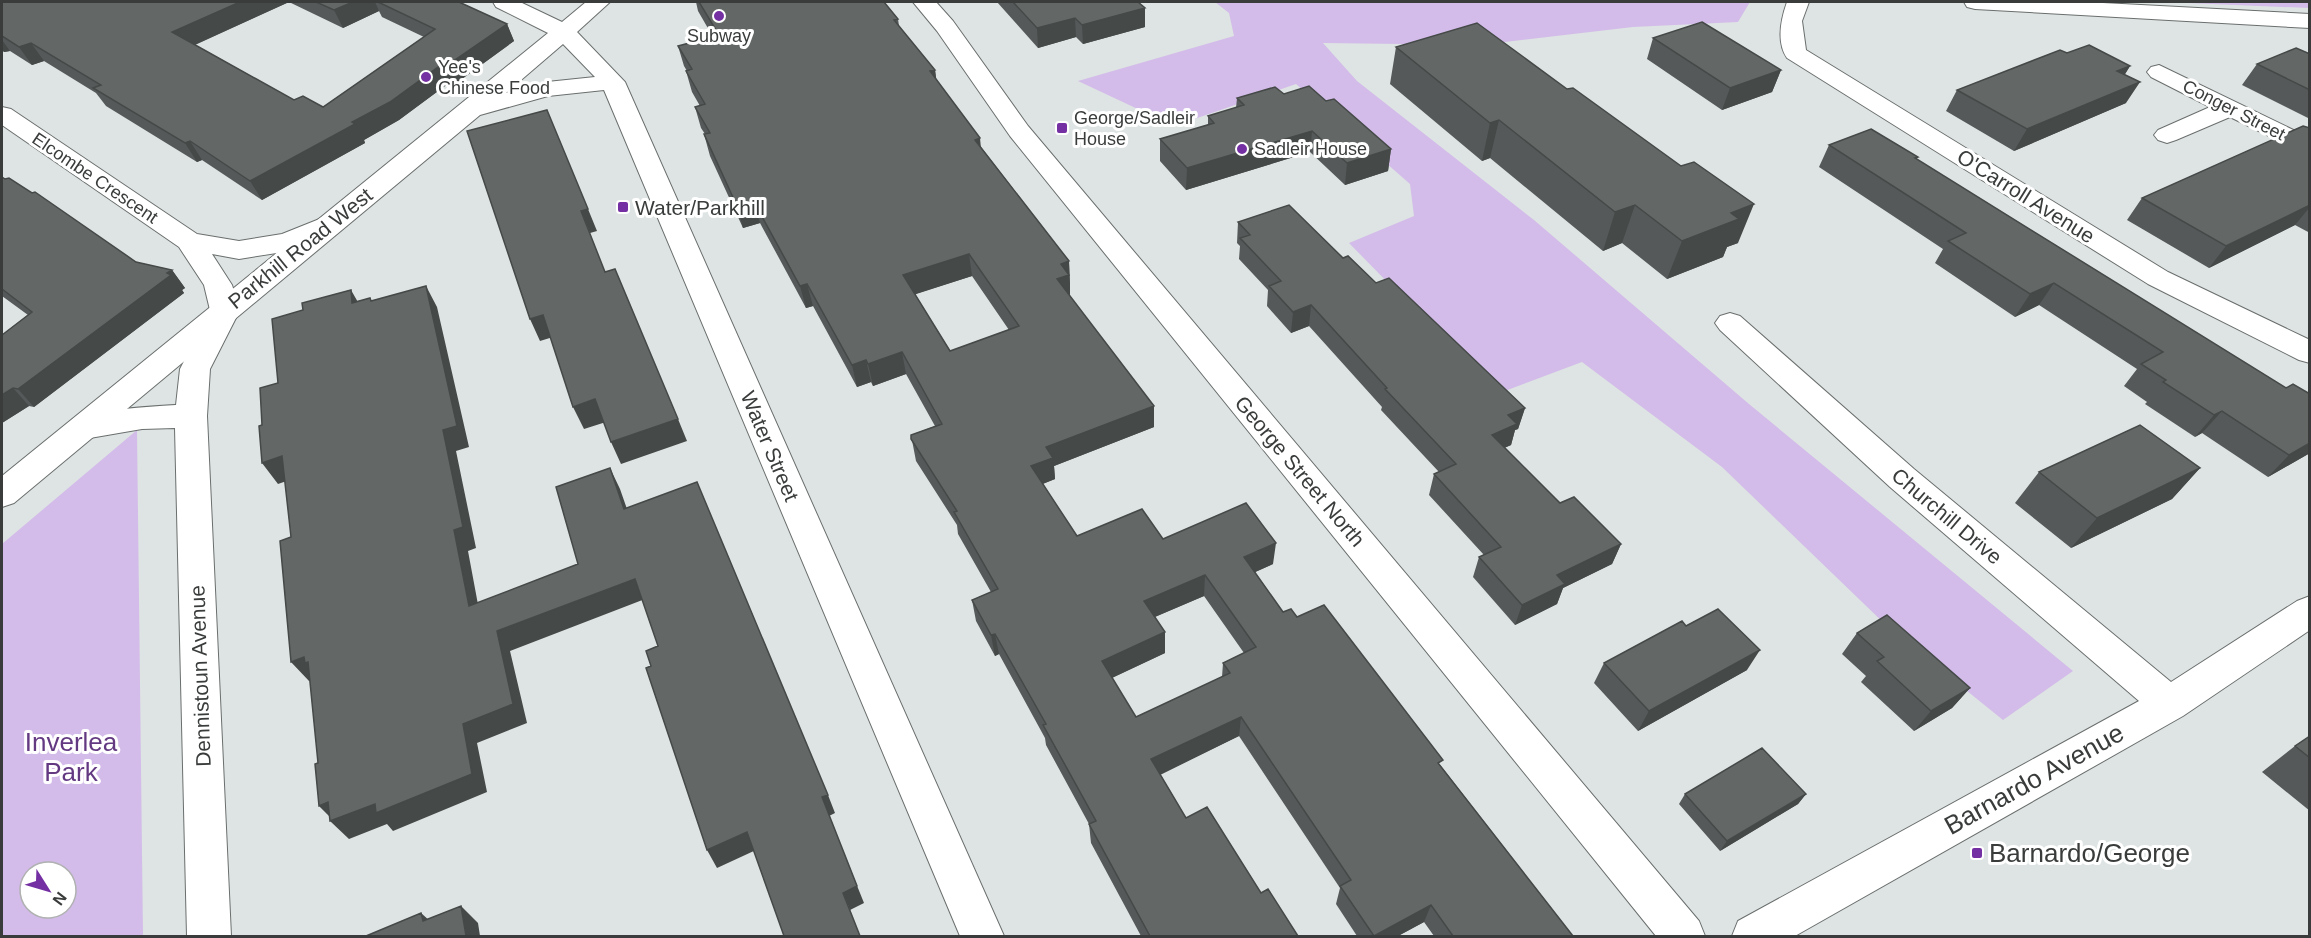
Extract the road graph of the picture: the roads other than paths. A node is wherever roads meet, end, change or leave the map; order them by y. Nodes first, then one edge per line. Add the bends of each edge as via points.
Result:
1 (504, 2) edge
2 (599, 2) edge
3 (924, 2) edge
4 (1798, 2) edge
5 (1975, 2) edge
6 (2310, 21) edge
7 (564, 32) junction
8 (2159, 72) dead end
9 (613, 82) junction
10 (2230, 108) junction
11 (471, 110) junction
12 (2, 114) edge
13 (2168, 135) dead end
14 (2310, 148) edge
15 (333, 221) junction
16 (189, 241) junction
17 (225, 309) junction
18 (1730, 322) dead end
19 (2310, 353) edge
20 (191, 416) junction
21 (84, 427) junction
22 (2, 494) edge
23 (2310, 611) edge
24 (2169, 704) junction
25 (209, 936) edge
26 (982, 936) edge
27 (1683, 936) edge
28 (1754, 936) edge

1 - 7 main road, Water Street
2 - 7 main road, Parkhill Road West
3 - 27 main road, George Street North via 1019,131
4 - 19 main road, O'Carroll Avenue via 1791,21 1795,53 2158,278
5 - 6 main road
7 - 9 main road, Water Street
7 - 11 main road, Parkhill Road West
8 - 10 main road, Conger Street
9 - 11 main road via 547,89
9 - 26 main road, Water Street
10 - 13 main road
10 - 14 main road, Conger Street
11 - 15 main road, Parkhill Road West
12 - 16 main road, Elcombe Crescent
15 - 16 main road, Elcombe Crescent via 289,242 239,250
15 - 17 main road, Parkhill Road West
16 - 17 main road, Elcombe Crescent via 218,285
17 - 20 main road, Dennistoun Avenue via 195,369
17 - 21 main road, Parkhill Road West
18 - 24 main road, Churchill Drive via 1902,478
20 - 21 main road via 142,418
20 - 25 main road, Dennistoun Avenue
21 - 22 main road, Parkhill Road West
23 - 24 main road, Barnardo Avenue
24 - 28 main road, Barnardo Avenue

